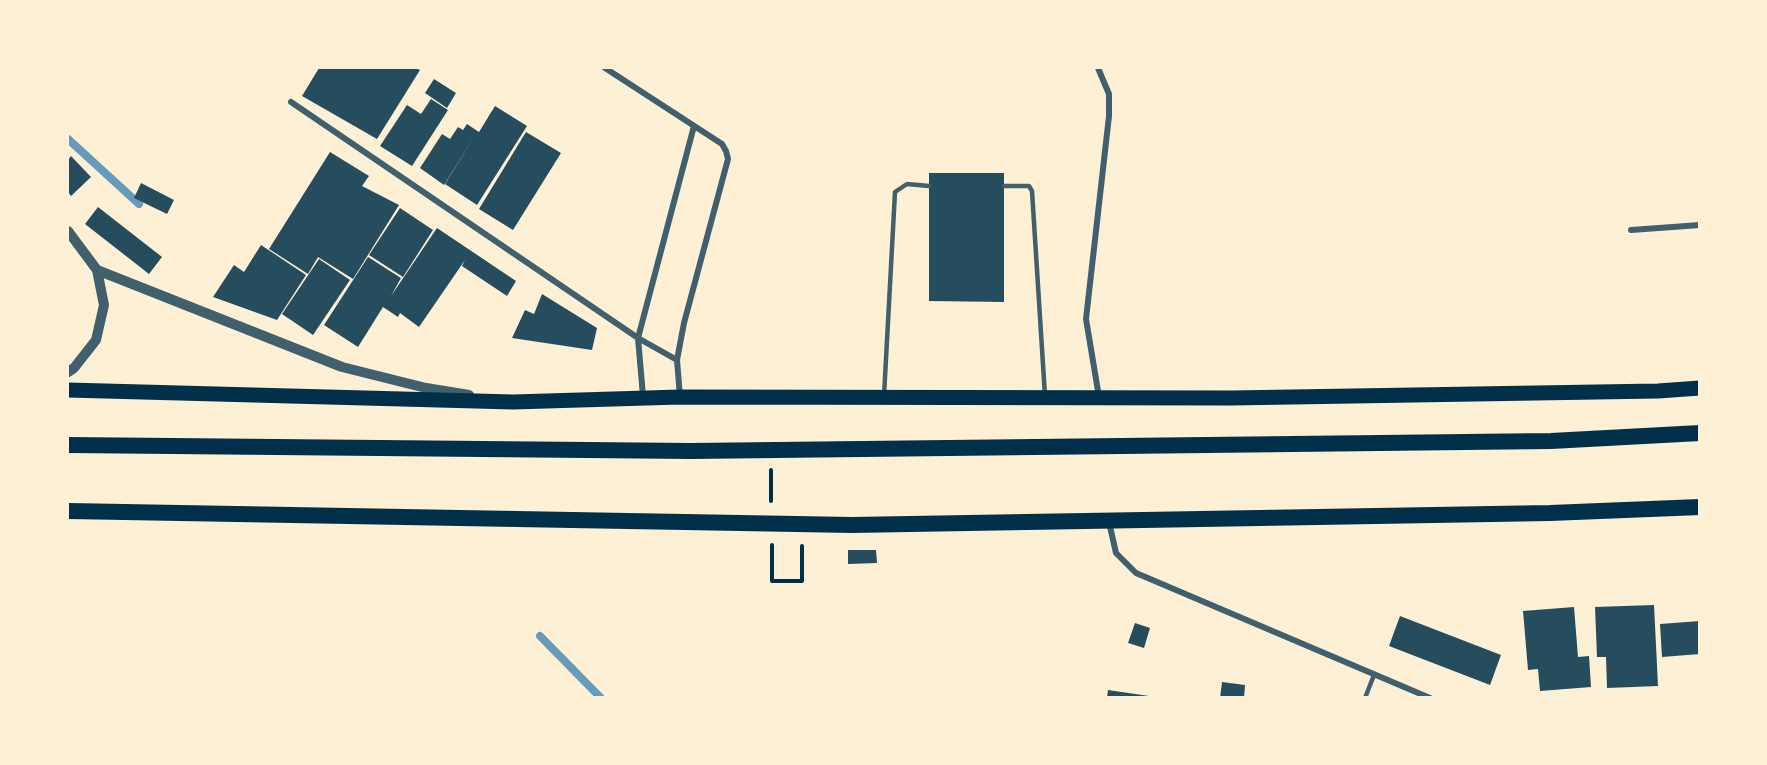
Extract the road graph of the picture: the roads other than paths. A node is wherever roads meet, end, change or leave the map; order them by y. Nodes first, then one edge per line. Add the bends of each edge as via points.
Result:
1 (605, 68) edge
2 (1098, 68) edge
3 (291, 102) dead end
4 (694, 126) junction
5 (929, 186) dead end
6 (1004, 186) dead end
7 (1700, 225) edge
8 (1631, 230) dead end
9 (68, 231) edge
10 (98, 270) junction
11 (638, 338) junction
12 (677, 360) junction
13 (68, 372) edge
14 (1700, 388) edge
15 (68, 390) edge
16 (643, 397) junction
17 (680, 397) junction
18 (884, 397) junction
19 (1099, 398) junction
20 (1045, 399) junction
21 (513, 402) junction
22 (1700, 433) edge
23 (68, 444) edge
24 (1700, 507) edge
25 (68, 511) edge
26 (1109, 521) junction
27 (1374, 675) junction
28 (1365, 698) edge
29 (1430, 698) edge

1 - 4 street
2 - 19 street via 1109,94 1108,116 1086,319
3 - 11 street
4 - 11 street
4 - 12 street via 722,144 728,159
5 - 18 lane via 907,184 895,192
6 - 20 lane via 1029,186 1032,191
7 - 8 street
9 - 10 street
10 - 13 street via 104,305 96,340
10 - 21 street via 342,367 426,388
11 - 12 street
11 - 16 street
12 - 17 street
14 - 19 main road
15 - 21 main road
16 - 17 main road
16 - 21 main road
17 - 18 main road
18 - 20 main road
19 - 20 main road
22 - 23 highway via 1551,441 690,451
24 - 26 highway
25 - 26 highway via 802,525
26 - 27 street via 1116,553 1136,573
27 - 28 lane
27 - 29 street

